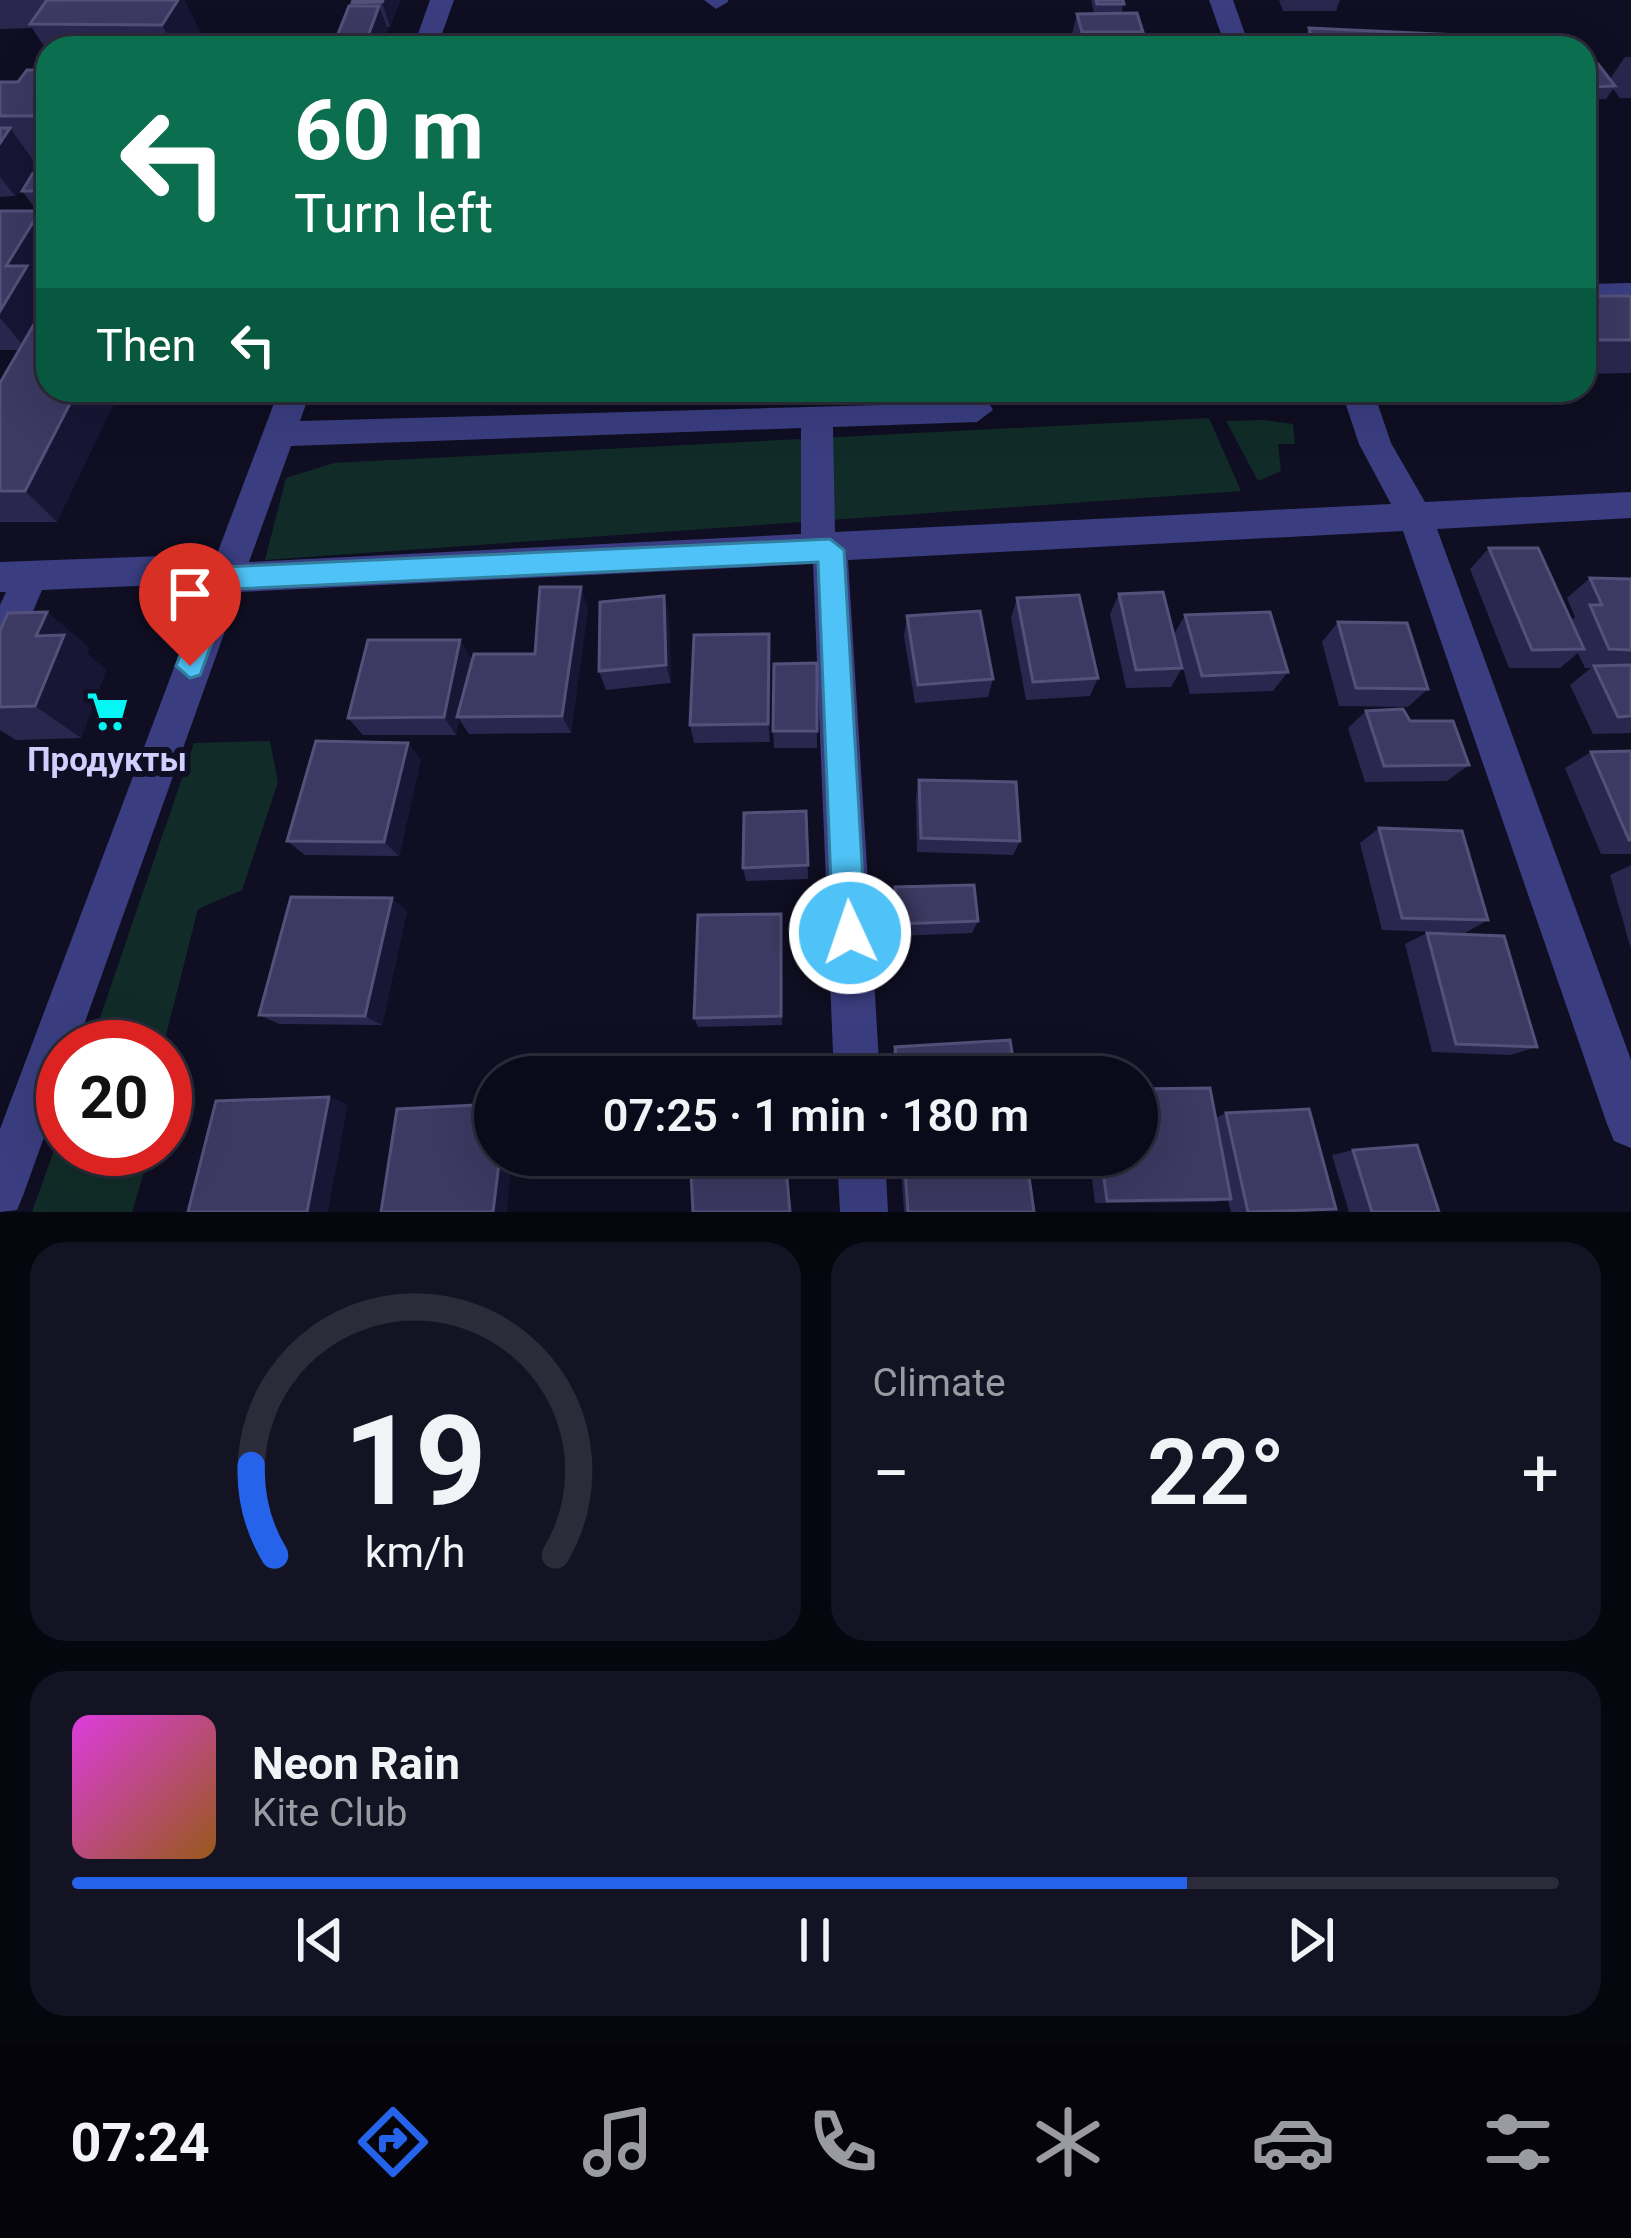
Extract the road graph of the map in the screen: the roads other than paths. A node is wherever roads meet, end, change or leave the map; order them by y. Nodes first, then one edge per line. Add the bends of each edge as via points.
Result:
1 (442, 0) edge
2 (1221, 0) edge
3 (428, 36) edge
4 (1234, 36) edge
5 (1631, 292) edge
6 (1596, 293) edge
7 (291, 402) edge
8 (1361, 402) edge
9 (977, 410) dead end
10 (817, 416) junction
11 (278, 434) junction
12 (1631, 505) edge
13 (1414, 516) junction
14 (824, 551) junction
15 (225, 573) junction
16 (15, 577) edge
17 (0, 648) edge
18 (856, 1056) edge
19 (1631, 1124) edge
20 (862, 1176) edge
21 (0, 1193) edge
22 (863, 1212) edge

1 - 3 street
2 - 4 street
5 - 6 street
7 - 11 street
8 - 13 street
9 - 10 street
10 - 11 street
10 - 14 street
11 - 15 street
12 - 13 street
13 - 14 street
13 - 19 street
14 - 15 street
14 - 18 street
15 - 16 street
15 - 21 street
16 - 17 street
20 - 22 street

